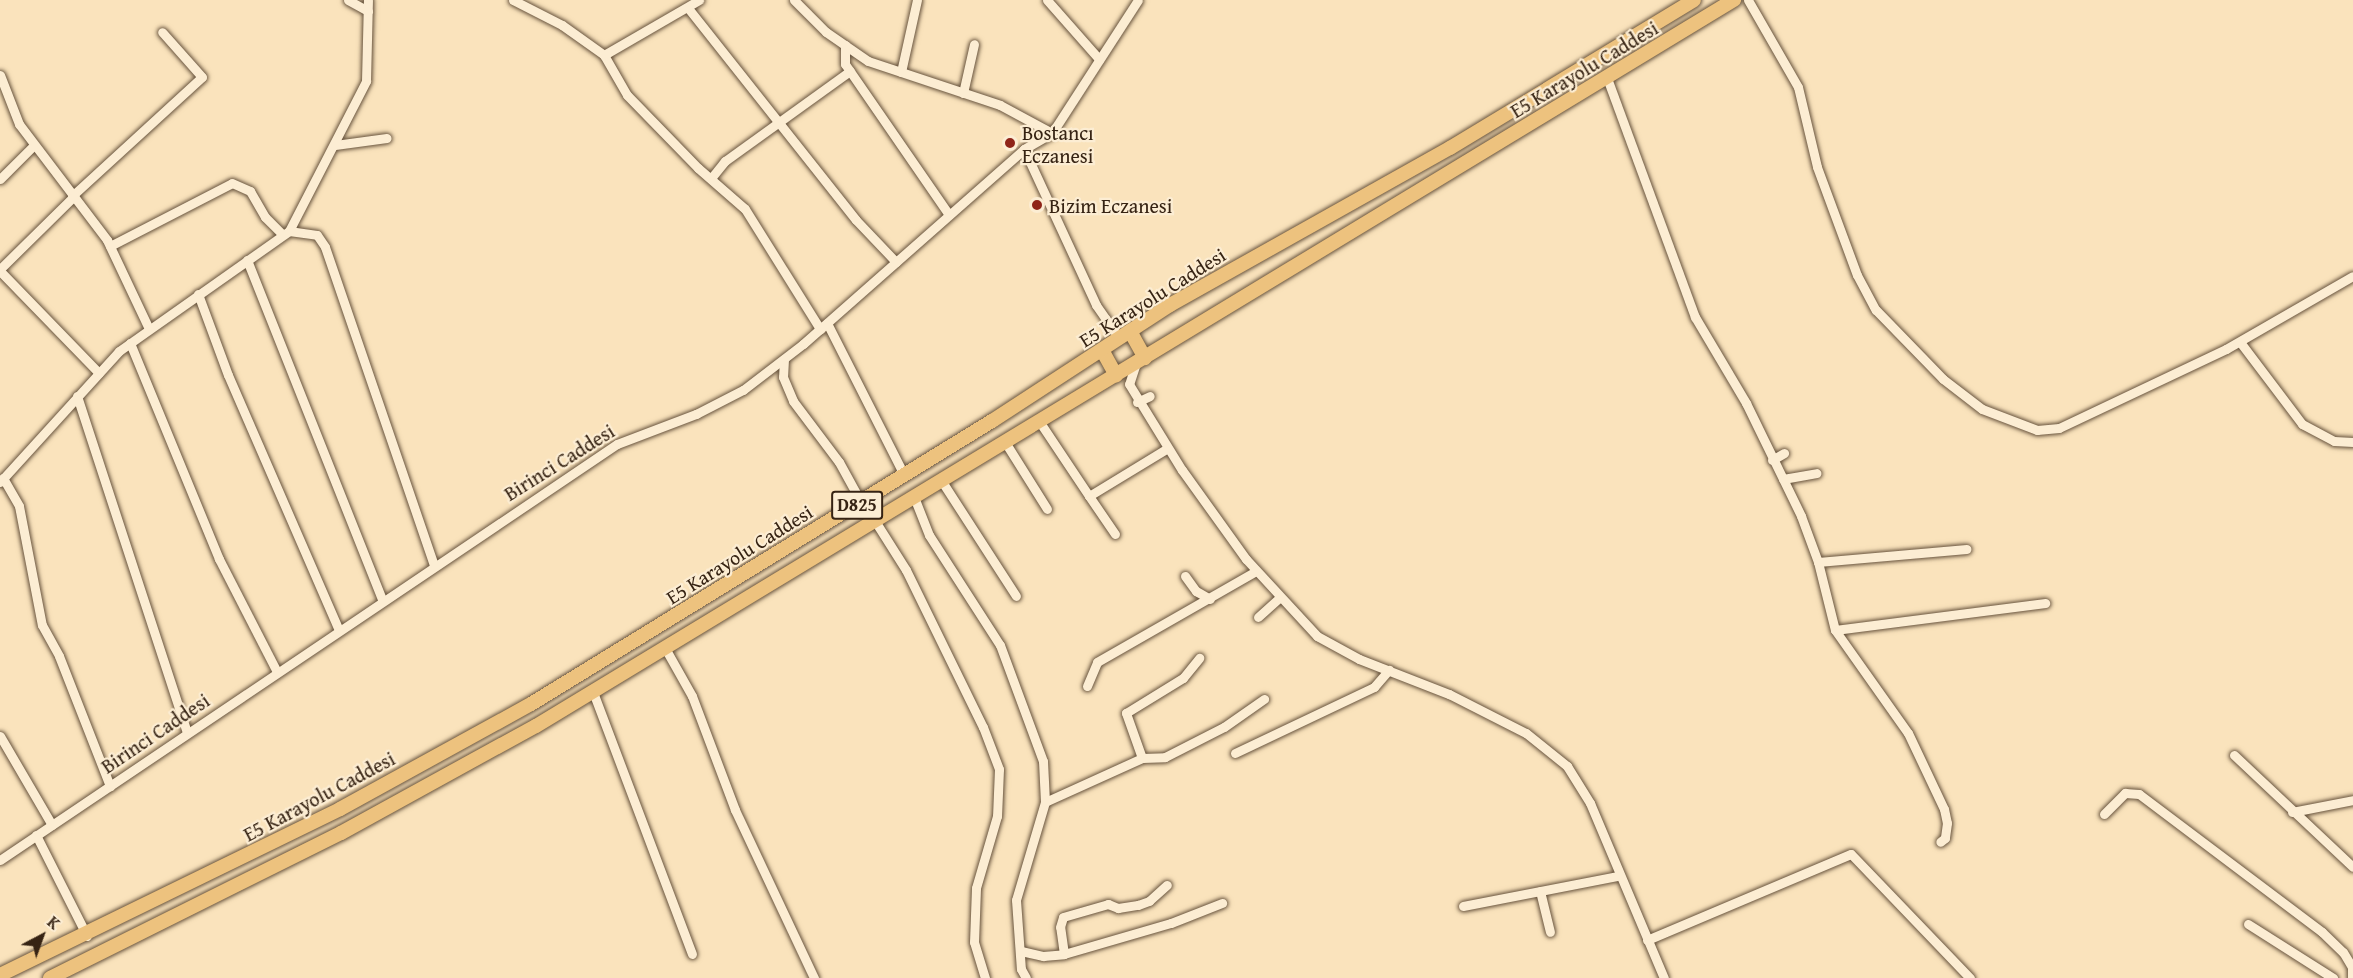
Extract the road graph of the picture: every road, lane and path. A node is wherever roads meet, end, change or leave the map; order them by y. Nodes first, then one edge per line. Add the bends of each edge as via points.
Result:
1 (348, 0) edge
2 (368, 0) edge
3 (513, 0) edge
4 (699, 0) edge
5 (795, 0) edge
6 (917, 0) edge
7 (1047, 0) edge
8 (1138, 0) edge
9 (1694, 0) edge
10 (1734, 0) edge
11 (1748, 0) edge
12 (688, 8) junction
13 (368, 11) junction
14 (162, 32) dead end
15 (974, 44) dead end
16 (845, 45) junction
17 (604, 55) junction
18 (1100, 59) junction
19 (850, 71) junction
20 (901, 72) junction
21 (1, 78) edge
22 (1607, 78) junction
23 (963, 93) junction
24 (3, 94) edge
25 (777, 121) junction
26 (1052, 133) junction
27 (387, 138) dead end
28 (34, 145) junction
29 (335, 145) junction
30 (1024, 148) junction
31 (712, 177) junction
32 (0, 179) edge
33 (72, 196) junction
34 (949, 215) junction
35 (286, 233) junction
36 (110, 246) junction
37 (248, 260) junction
38 (896, 262) junction
39 (0, 270) edge
40 (2353, 276) edge
41 (198, 294) junction
42 (823, 326) junction
43 (149, 329) junction
44 (1124, 335) junction
45 (2240, 342) junction
46 (130, 343) junction
47 (1102, 350) junction
48 (784, 359) junction
49 (1140, 360) junction
50 (99, 373) junction
51 (1116, 375) junction
52 (77, 396) junction
53 (1150, 396) dead end
54 (1137, 402) junction
55 (1039, 421) junction
56 (1005, 442) junction
57 (2353, 442) edge
58 (1168, 448) junction
59 (1784, 453) dead end
60 (1772, 460) junction
61 (1816, 474) dead end
62 (904, 476) junction
63 (1783, 479) junction
64 (2, 480) edge
65 (941, 480) junction
66 (1089, 496) junction
67 (914, 497) junction
68 (861, 502) junction
69 (1047, 509) dead end
70 (874, 521) junction
71 (1115, 534) dead end
72 (1966, 549) dead end
73 (1818, 562) junction
74 (434, 565) junction
75 (1256, 571) junction
76 (1185, 576) dead end
77 (1016, 596) dead end
78 (1279, 598) junction
79 (1210, 599) junction
80 (382, 600) junction
81 (2045, 603) dead end
82 (1257, 617) dead end
83 (339, 630) junction
84 (1835, 630) junction
85 (665, 648) junction
86 (1199, 658) dead end
87 (1389, 670) junction
88 (277, 672) junction
89 (1087, 686) dead end
90 (593, 692) junction
91 (1264, 699) dead end
92 (187, 733) junction
93 (0, 736) edge
94 (1235, 753) dead end
95 (2234, 755) dead end
96 (1142, 758) junction
97 (110, 786) junction
98 (2353, 800) edge
99 (1045, 802) junction
100 (2292, 812) junction
101 (2104, 814) dead end
102 (52, 825) junction
103 (36, 835) junction
104 (1940, 842) dead end
105 (0, 860) edge
106 (2353, 867) edge
107 (1618, 876) junction
108 (1167, 885) dead end
109 (1540, 891) junction
110 (1222, 903) dead end
111 (1462, 906) dead end
112 (2248, 924) dead end
113 (1550, 932) dead end
114 (87, 936) junction
115 (1647, 940) junction
116 (1021, 951) junction
117 (692, 954) dead end
118 (1064, 954) junction
119 (0, 975) edge
120 (50, 978) edge
121 (814, 978) edge
122 (984, 978) edge
123 (1026, 978) edge
124 (1664, 978) edge
125 (1971, 978) edge
126 (2333, 978) edge
127 (2352, 978) edge

1 - 13 street
2 - 13 street
3 - 17 street via 562,26
4 - 12 street
5 - 16 street
6 - 20 street
7 - 18 street
8 - 18 street, Birinci Caddesi
9 - 44 highway, E5 Karayolu Caddesi / D825 via 1450,148
10 - 22 highway, E5 Karayolu Caddesi / D825
11 - 45 street via 1798,87 1817,167 1857,274 1876,310 1943,379 1982,409 2037,430 2059,428
12 - 17 street
12 - 25 street
13 - 29 street via 366,81
14 - 33 street via 202,77
15 - 23 street
16 - 19 street via 845,64
16 - 20 street via 868,61
17 - 31 street via 627,95
18 - 26 street, Birinci Caddesi
19 - 25 street
19 - 34 street
20 - 23 street
21 - 24 street
22 - 49 highway, E5 Karayolu Caddesi / D825
22 - 60 street via 1687,298 1746,403
23 - 26 street via 1027,117
24 - 28 street
25 - 31 street via 725,161
25 - 38 street via 856,220
26 - 30 street, Birinci Caddesi
27 - 29 street
28 - 32 street
28 - 33 street
29 - 35 street
30 - 34 street, Birinci Caddesi
30 - 44 street via 1096,305
31 - 42 street via 745,209
33 - 36 street
33 - 39 street
34 - 38 street, Birinci Caddesi
35 - 36 street via 264,217 250,191 232,183
35 - 37 street
35 - 74 street via 317,235 326,247
36 - 43 street
37 - 41 street
37 - 80 street
38 - 42 street, Birinci Caddesi
39 - 50 street
40 - 45 street
41 - 43 street
41 - 83 street via 228,375
42 - 48 street, Birinci Caddesi
42 - 62 street
43 - 46 street
44 - 47 highway, E5 Karayolu Caddesi / D825
44 - 49 highway
45 - 57 street via 2302,424 2334,441
46 - 50 street
46 - 88 street via 219,559
47 - 51 highway
47 - 62 highway, E5 Karayolu Caddesi / D825
48 - 68 street via 783,377 793,401 839,462
48 - 74 street, Birinci Caddesi via 743,390 696,414 617,444
49 - 51 highway, E5 Karayolu Caddesi / D825
49 - 54 street via 1129,384
50 - 52 street
51 - 55 highway, E5 Karayolu Caddesi / D825
52 - 64 street
52 - 92 street
53 - 54 street
54 - 58 street
55 - 56 highway, E5 Karayolu Caddesi / D825
55 - 66 street
56 - 65 highway, E5 Karayolu Caddesi / D825
56 - 69 street
58 - 66 street
58 - 75 street
59 - 60 street
60 - 63 street
61 - 63 street
62 - 68 highway, E5 Karayolu Caddesi / D825
63 - 73 street
64 - 97 street via 19,506 42,625 59,656
65 - 67 highway, E5 Karayolu Caddesi / D825
65 - 77 street
66 - 71 street
67 - 70 highway, E5 Karayolu Caddesi / D825
67 - 99 street via 928,535 1000,645 1043,761
68 - 114 highway, E5 Karayolu Caddesi / D825 via 531,704 340,809
70 - 85 highway, E5 Karayolu Caddesi / D825
70 - 122 street via 906,570 983,727 999,769 997,816 976,888 974,942
72 - 73 street
73 - 84 street
74 - 80 street, Birinci Caddesi
75 - 78 street
75 - 79 street
76 - 79 street via 1196,591
78 - 82 street
78 - 87 street via 1317,636
79 - 89 street via 1097,662
80 - 83 street, Birinci Caddesi
81 - 84 street
83 - 88 street, Birinci Caddesi
84 - 104 street via 1908,733 1944,809 1947,822 1945,838
85 - 90 highway, E5 Karayolu Caddesi / D825
85 - 121 street via 692,696 735,810
86 - 96 street via 1182,678 1126,713
87 - 94 street via 1374,687
87 - 107 street via 1449,694 1526,733 1567,766 1590,803
88 - 92 street, Birinci Caddesi
90 - 117 street
90 - 120 highway, E5 Karayolu Caddesi / D825 via 341,832
91 - 96 street via 1224,727 1165,757
92 - 97 street, Birinci Caddesi
93 - 102 street
95 - 100 street
96 - 99 street
97 - 102 street, Birinci Caddesi
98 - 100 street
99 - 116 street via 1016,900
100 - 106 street
101 - 127 street via 2125,793 2139,794 2322,932 2343,952 2352,967
102 - 103 street, Birinci Caddesi
103 - 105 street, Birinci Caddesi
103 - 114 street
107 - 109 street
107 - 115 street
108 - 118 street via 1138,905 1118,908 1108,904 1063,917 1060,927
109 - 111 street
109 - 113 street
110 - 118 street via 1171,923
112 - 126 street
114 - 119 highway, E5 Karayolu Caddesi / D825
115 - 124 street
115 - 125 street via 1851,854
116 - 118 street via 1043,956
116 - 123 street

